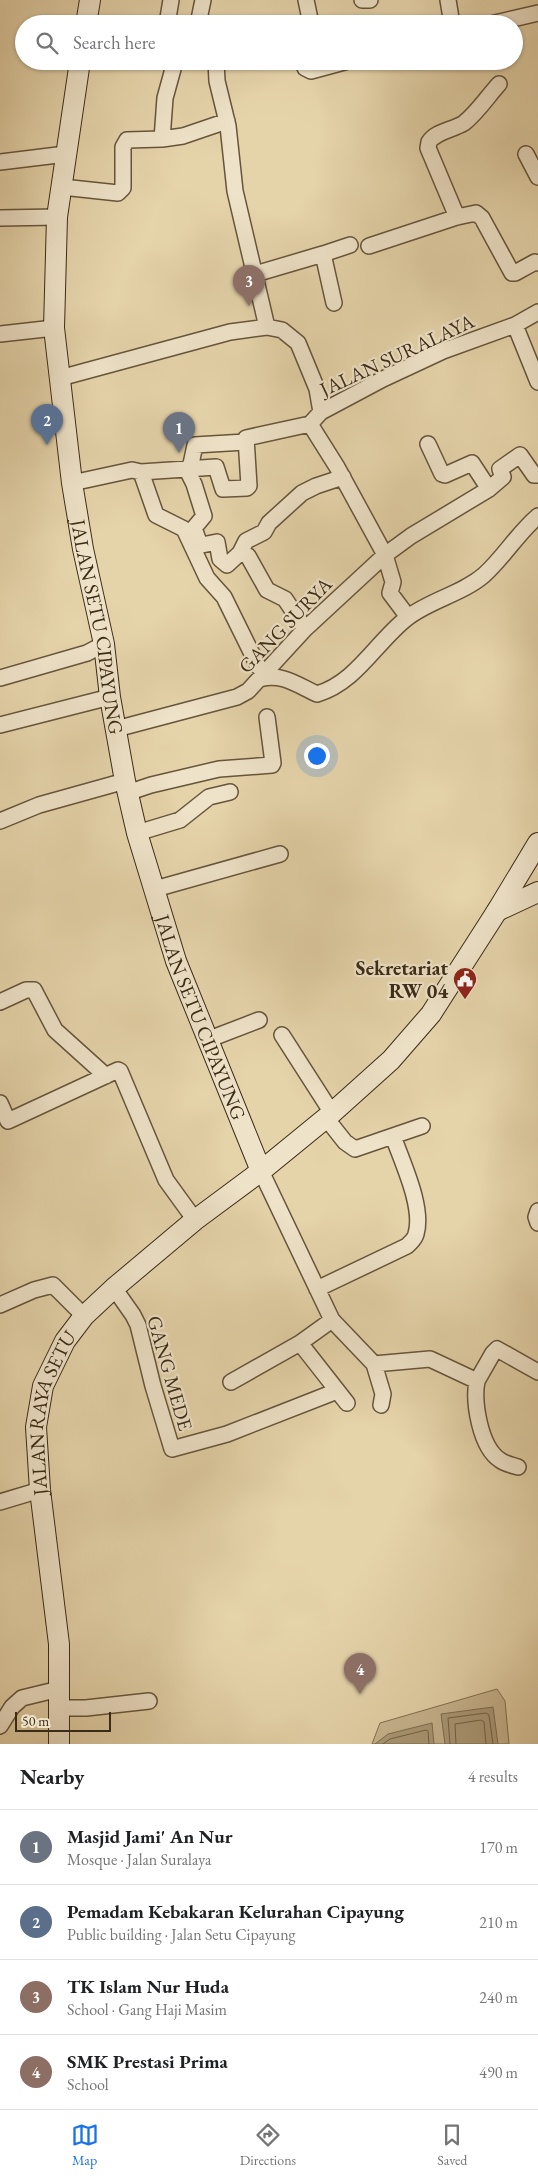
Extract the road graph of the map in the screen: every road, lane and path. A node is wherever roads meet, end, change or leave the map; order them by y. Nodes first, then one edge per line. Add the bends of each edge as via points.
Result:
1 (90, 0) edge
2 (171, 0) edge
3 (203, 0) edge
4 (306, 0) edge
5 (362, 0) edge
6 (370, 0) edge
7 (448, 0) edge
8 (538, 13) edge
9 (88, 15) edge
10 (168, 15) edge
11 (200, 15) edge
12 (308, 15) edge
13 (450, 15) edge
14 (523, 17) edge
15 (79, 70) edge
16 (174, 70) edge
17 (216, 70) edge
18 (499, 84) dead end
19 (227, 121) junction
20 (162, 139) junction
21 (66, 154) junction
22 (526, 154) dead end
23 (0, 162) edge
24 (538, 176) edge
25 (62, 187) junction
26 (57, 217) junction
27 (457, 217) junction
28 (0, 218) edge
29 (350, 245) dead end
30 (369, 246) dead end
31 (323, 254) junction
32 (538, 263) edge
33 (255, 274) junction
34 (334, 303) dead end
35 (538, 312) edge
36 (515, 325) junction
37 (267, 327) junction
38 (54, 328) junction
39 (0, 334) edge
40 (60, 378) junction
41 (538, 382) edge
42 (321, 412) junction
43 (310, 424) junction
44 (245, 442) junction
45 (428, 444) dead end
46 (187, 470) junction
47 (141, 472) junction
48 (538, 475) edge
49 (342, 477) junction
50 (72, 483) junction
51 (489, 489) junction
52 (538, 516) edge
53 (248, 556) dead end
54 (385, 556) junction
55 (408, 617) junction
56 (304, 629) junction
57 (104, 644) junction
58 (262, 677) junction
59 (0, 678) edge
60 (110, 697) junction
61 (267, 717) dead end
62 (0, 725) edge
63 (116, 729) junction
64 (126, 787) junction
65 (230, 792) dead end
66 (0, 821) edge
67 (137, 833) junction
68 (538, 843) edge
69 (280, 854) dead end
70 (155, 889) junction
71 (538, 892) edge
72 (497, 911) junction
73 (0, 1002) edge
74 (259, 1020) dead end
75 (282, 1035) dead end
76 (207, 1040) junction
77 (106, 1076) junction
78 (0, 1103) edge
79 (329, 1115) junction
80 (422, 1126) dead end
81 (393, 1136) junction
82 (261, 1171) junction
83 (538, 1211) edge
84 (195, 1220) junction
85 (538, 1223) edge
86 (114, 1288) junction
87 (316, 1289) junction
88 (0, 1305) edge
89 (84, 1316) junction
90 (332, 1320) junction
91 (300, 1343) junction
92 (374, 1364) junction
93 (538, 1372) edge
94 (477, 1381) junction
95 (231, 1382) dead end
96 (337, 1391) junction
97 (347, 1403) dead end
98 (381, 1405) dead end
99 (518, 1467) dead end
100 (40, 1490) junction
101 (0, 1502) edge
102 (60, 1699) junction
103 (149, 1701) dead end
104 (0, 1726) edge
105 (59, 1744) edge

1 - 9 street
2 - 10 street
3 - 11 street
4 - 12 street
5 - 6 street
7 - 13 street
8 - 14 street
15 - 21 street, JALAN SETU CIPAYUNG
16 - 20 street via 165,98
17 - 19 street
18 - 27 street via 469,118 434,136 429,142 428,148
19 - 20 street via 183,136
19 - 33 street via 235,191
20 - 25 street via 130,139 124,143 123,188 120,192
21 - 23 street
21 - 25 street, JALAN SETU CIPAYUNG
22 - 24 street
25 - 26 street, JALAN SETU CIPAYUNG
26 - 28 street
26 - 38 street, JALAN SETU CIPAYUNG
27 - 30 street
27 - 32 street via 476,213 482,218 512,273
29 - 31 street
31 - 33 street
31 - 34 street
33 - 37 street
35 - 36 street, JALAN SURALAYA
36 - 41 street
36 - 42 street, JALAN SURALAYA via 443,351
37 - 40 street, JALAN SURALAYA via 230,332
37 - 42 street, JALAN SURALAYA via 282,330 298,343 316,389
38 - 39 street
38 - 40 street, JALAN SETU CIPAYUNG
40 - 50 street, JALAN SETU CIPAYUNG
42 - 43 street
43 - 44 street via 248,437
43 - 49 street
44 - 46 street via 195,445
44 - 46 street via 247,488 223,489 216,467
45 - 51 street via 442,474 472,463
46 - 47 street
46 - 49 street via 204,516 194,528 199,542 202,545 217,542 220,559 227,565 240,553 246,541 264,532 269,523 302,493
47 - 50 street via 132,470
47 - 58 street via 156,514 184,529 207,578 224,597
48 - 51 street via 535,476 518,455 500,469 503,477
49 - 54 street
50 - 57 street, JALAN SETU CIPAYUNG
51 - 54 street, GANG SURYA
52 - 55 street via 483,576
53 - 56 street via 267,590 285,598
54 - 55 street via 393,582 390,593
54 - 56 street, GANG SURYA
55 - 58 street via 355,670 328,690 318,694 284,679
56 - 58 street, GANG SURYA
57 - 59 street via 87,653
57 - 60 street, JALAN SETU CIPAYUNG
58 - 63 street, GANG SURYA via 237,697
60 - 62 street
60 - 63 street, JALAN SETU CIPAYUNG
61 - 64 street via 272,765 219,769 151,785
63 - 64 street, JALAN SETU CIPAYUNG
64 - 66 street via 39,805
64 - 67 street, JALAN SETU CIPAYUNG
65 - 67 street via 209,797 180,820
67 - 70 street, JALAN SETU CIPAYUNG
68 - 72 street, JALAN RAYA SETU
69 - 70 street
70 - 76 street, JALAN SETU CIPAYUNG via 176,961
71 - 72 street
72 - 79 street, JALAN RAYA SETU via 431,1014 391,1060
73 - 77 street via 26,990 34,990 55,1030
74 - 76 street
75 - 79 street
76 - 82 street, JALAN SETU CIPAYUNG
77 - 78 street via 7,1120
77 - 84 street via 118,1070 123,1075 166,1180
79 - 81 street via 345,1142 355,1149
79 - 82 street, JALAN RAYA SETU
80 - 81 street
81 - 87 street via 416,1201 417,1232 414,1239 407,1246
82 - 84 street, JALAN RAYA SETU
82 - 87 street
83 - 85 street
84 - 86 street, JALAN RAYA SETU
86 - 89 street, JALAN RAYA SETU
86 - 96 street, GANG MEDE via 138,1325 172,1449 227,1434
87 - 90 street
88 - 89 street via 53,1285
89 - 100 street, JALAN RAYA SETU via 65,1341 43,1386 36,1427
90 - 91 street
90 - 92 street
91 - 95 street
91 - 96 street
92 - 94 street via 430,1359
92 - 98 street via 383,1394
93 - 94 street via 497,1349
94 - 99 street via 480,1428 489,1449 500,1460
96 - 97 street
100 - 101 street
100 - 102 street, JALAN RAYA SETU via 59,1644
102 - 103 street via 86,1708
102 - 104 street via 22,1698
102 - 105 street, JALAN RAYA SETU

